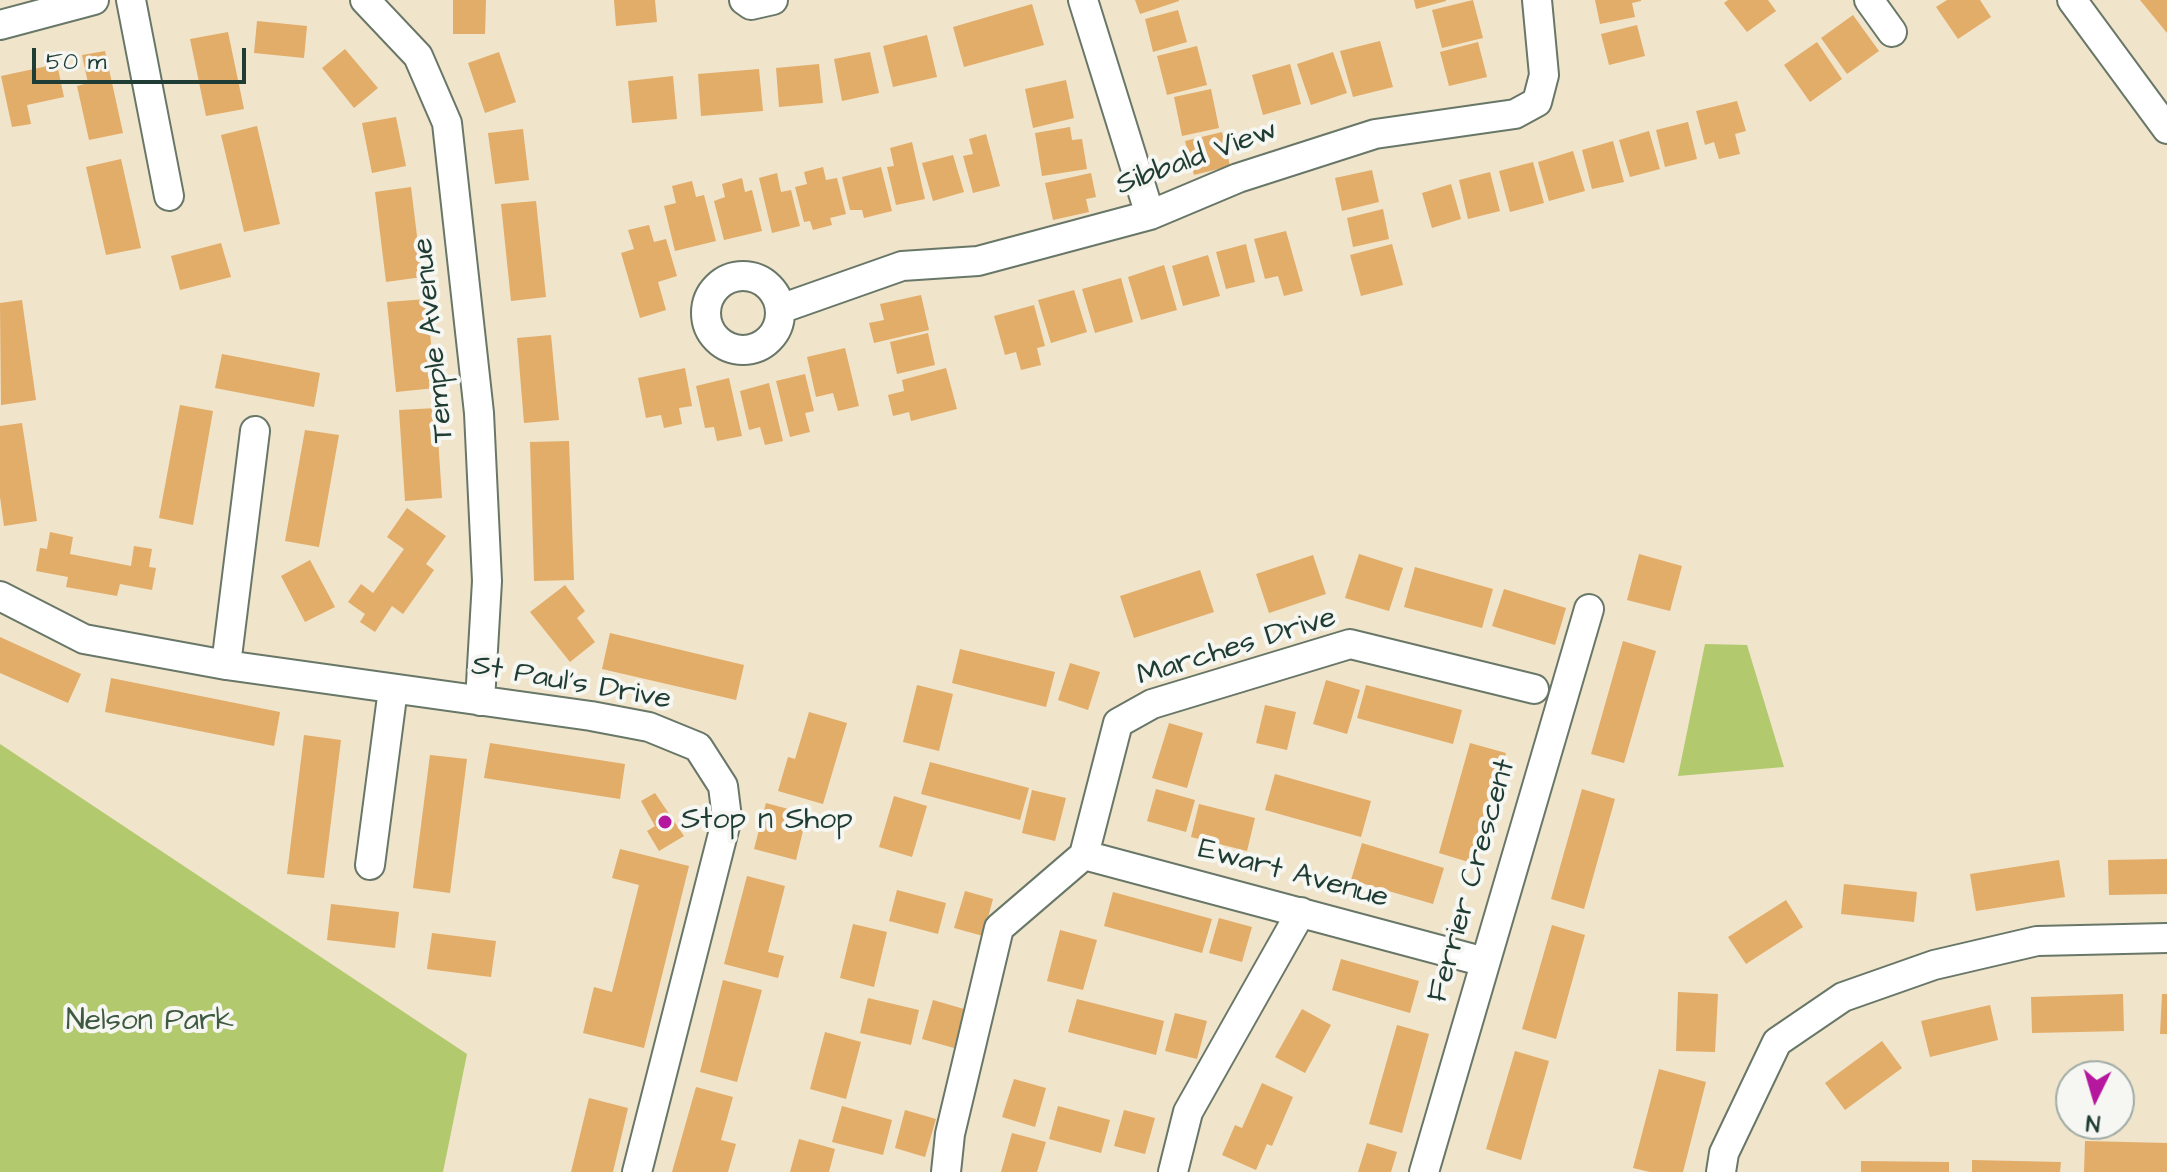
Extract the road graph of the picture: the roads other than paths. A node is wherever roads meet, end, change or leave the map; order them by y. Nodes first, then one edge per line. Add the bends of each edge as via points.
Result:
1 (94, 0) edge
2 (131, 0) edge
3 (365, 0) edge
4 (744, 0) edge
5 (773, 0) edge
6 (1083, 0) edge
7 (1537, 0) edge
8 (1869, 0) edge
9 (2072, 0) edge
10 (0, 25) edge
11 (1892, 32) dead end
12 (2167, 129) edge
13 (169, 196) dead end
14 (1150, 215) junction
15 (780, 309) dead end
16 (255, 431) dead end
17 (0, 596) edge
18 (1589, 609) dead end
19 (226, 665) junction
20 (393, 689) junction
21 (1534, 689) dead end
22 (480, 701) junction
23 (1084, 855) junction
24 (370, 865) dead end
25 (1301, 912) junction
26 (2167, 938) edge
27 (1485, 962) junction
28 (637, 1172) edge
29 (946, 1172) edge
30 (1173, 1172) edge
31 (1424, 1172) edge
32 (1721, 1172) edge

1 - 10 street
2 - 13 street
3 - 22 street, Temple Avenue via 418,56 447,123 479,413 487,581
4 - 5 street via 751,5
6 - 14 street
7 - 14 street, Sibbald View via 1544,75 1537,102 1515,114 1375,134 1238,178
8 - 11 street
9 - 12 street
14 - 15 street, Sibbald View via 978,261 902,266
16 - 19 street
17 - 19 street, St Paul's Drive via 84,639
18 - 27 street, Ferrier Crescent
19 - 20 street, St Paul's Drive
20 - 22 street, St Paul's Drive
20 - 24 street
21 - 23 street, Marches Drive via 1350,644 1152,704 1118,723
22 - 28 street, St Paul's Drive via 649,727 698,747 723,786 727,818 719,858
23 - 25 street, Ewart Avenue
23 - 29 street via 999,928 950,1134
25 - 27 street, Ewart Avenue
25 - 30 street via 1188,1112
26 - 32 street via 2037,941 1934,965 1843,997 1777,1042 1724,1153
27 - 31 street, Ferrier Crescent

